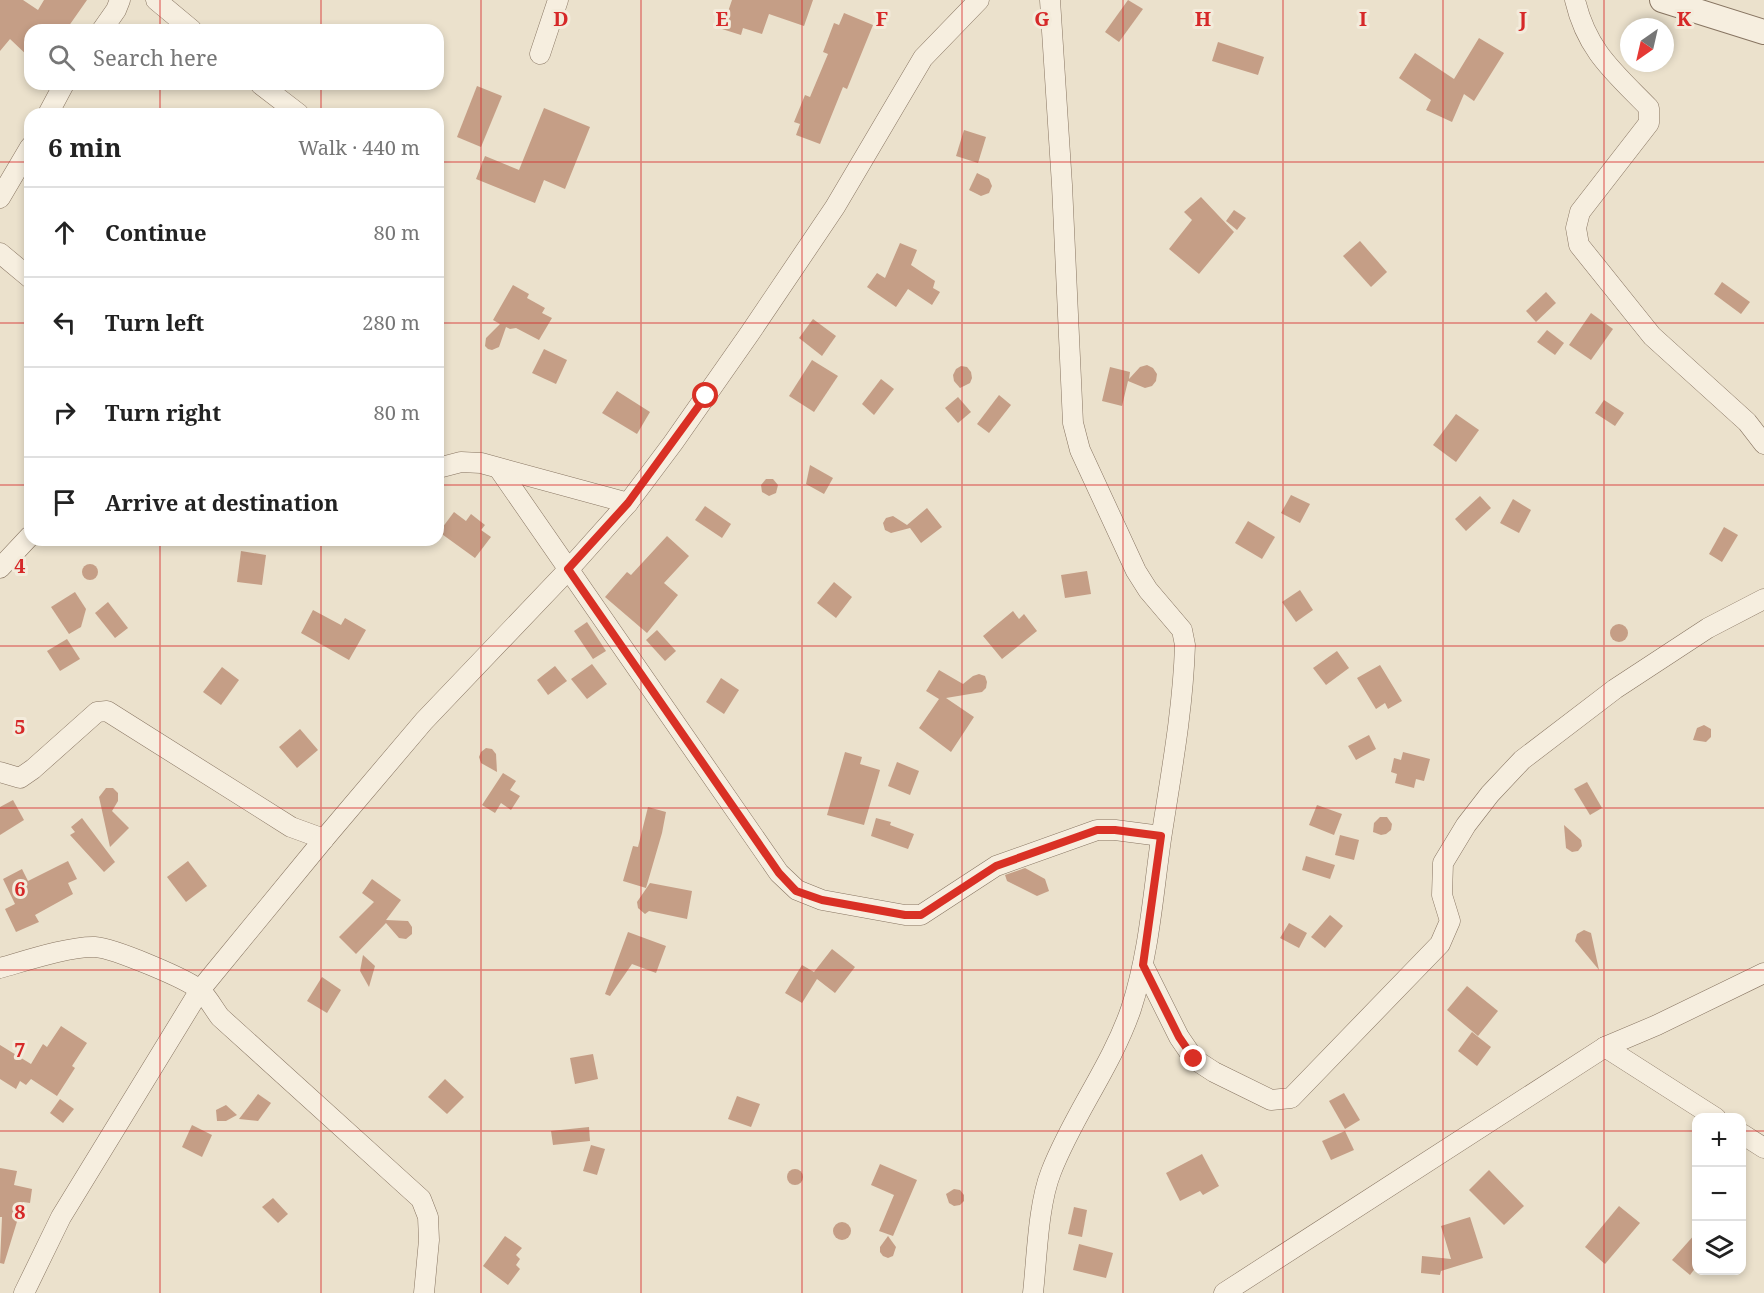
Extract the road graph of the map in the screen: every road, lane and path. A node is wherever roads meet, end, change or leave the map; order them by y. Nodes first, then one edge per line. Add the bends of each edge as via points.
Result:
1 (120, 0) edge
2 (156, 0) edge
3 (558, 0) edge
4 (979, 0) edge
5 (1050, 0) edge
6 (1575, 0) edge
7 (1662, 0) edge
8 (106, 24) edge
9 (185, 24) edge
10 (1764, 32) edge
11 (540, 54) dead end
12 (61, 90) edge
13 (268, 90) edge
14 (51, 108) edge
15 (290, 108) edge
16 (24, 157) edge
17 (0, 198) edge
18 (0, 253) edge
19 (24, 273) edge
20 (1764, 444) edge
21 (444, 466) edge
22 (499, 469) junction
23 (628, 503) junction
24 (24, 542) edge
25 (0, 568) edge
26 (568, 569) junction
27 (1764, 599) edge
28 (0, 772) edge
29 (1161, 836) junction
30 (324, 839) junction
31 (1143, 965) junction
32 (0, 968) edge
33 (1764, 973) edge
34 (200, 990) junction
35 (1605, 1047) junction
36 (1708, 1113) edge
37 (1746, 1137) edge
38 (1764, 1148) edge
39 (24, 1293) edge
40 (424, 1293) edge
41 (1033, 1293) edge
42 (1224, 1293) edge

1 - 8 street
2 - 9 street
3 - 11 street
4 - 23 street via 923,58 835,207
5 - 29 street via 1073,423 1080,450 1136,571 1182,630 1185,645 1176,748
6 - 20 street via 1591,44 1649,108 1649,123 1580,212 1576,228 1579,244 1652,336 1747,422
7 - 10 street
12 - 14 street
13 - 15 street
16 - 17 street
18 - 19 street
21 - 22 street via 461,462
22 - 23 street
22 - 26 street
23 - 26 street
24 - 25 street
26 - 29 street via 779,873 796,891 822,900 921,915 996,866 1097,830
26 - 30 street via 424,721
27 - 31 street via 1708,628 1615,689 1522,760 1466,825 1443,863 1442,895 1450,921 1440,944 1291,1098 1271,1100 1194,1059
28 - 30 street via 20,778 97,712 107,711 291,827
29 - 31 street
30 - 34 street
31 - 41 street via 1113,1053 1066,1136 1050,1174
32 - 34 street via 94,947 140,961
33 - 35 street
34 - 39 street via 61,1217
34 - 40 street via 220,1017 421,1199 428,1217 429,1240
35 - 36 street
35 - 42 street
37 - 38 street

